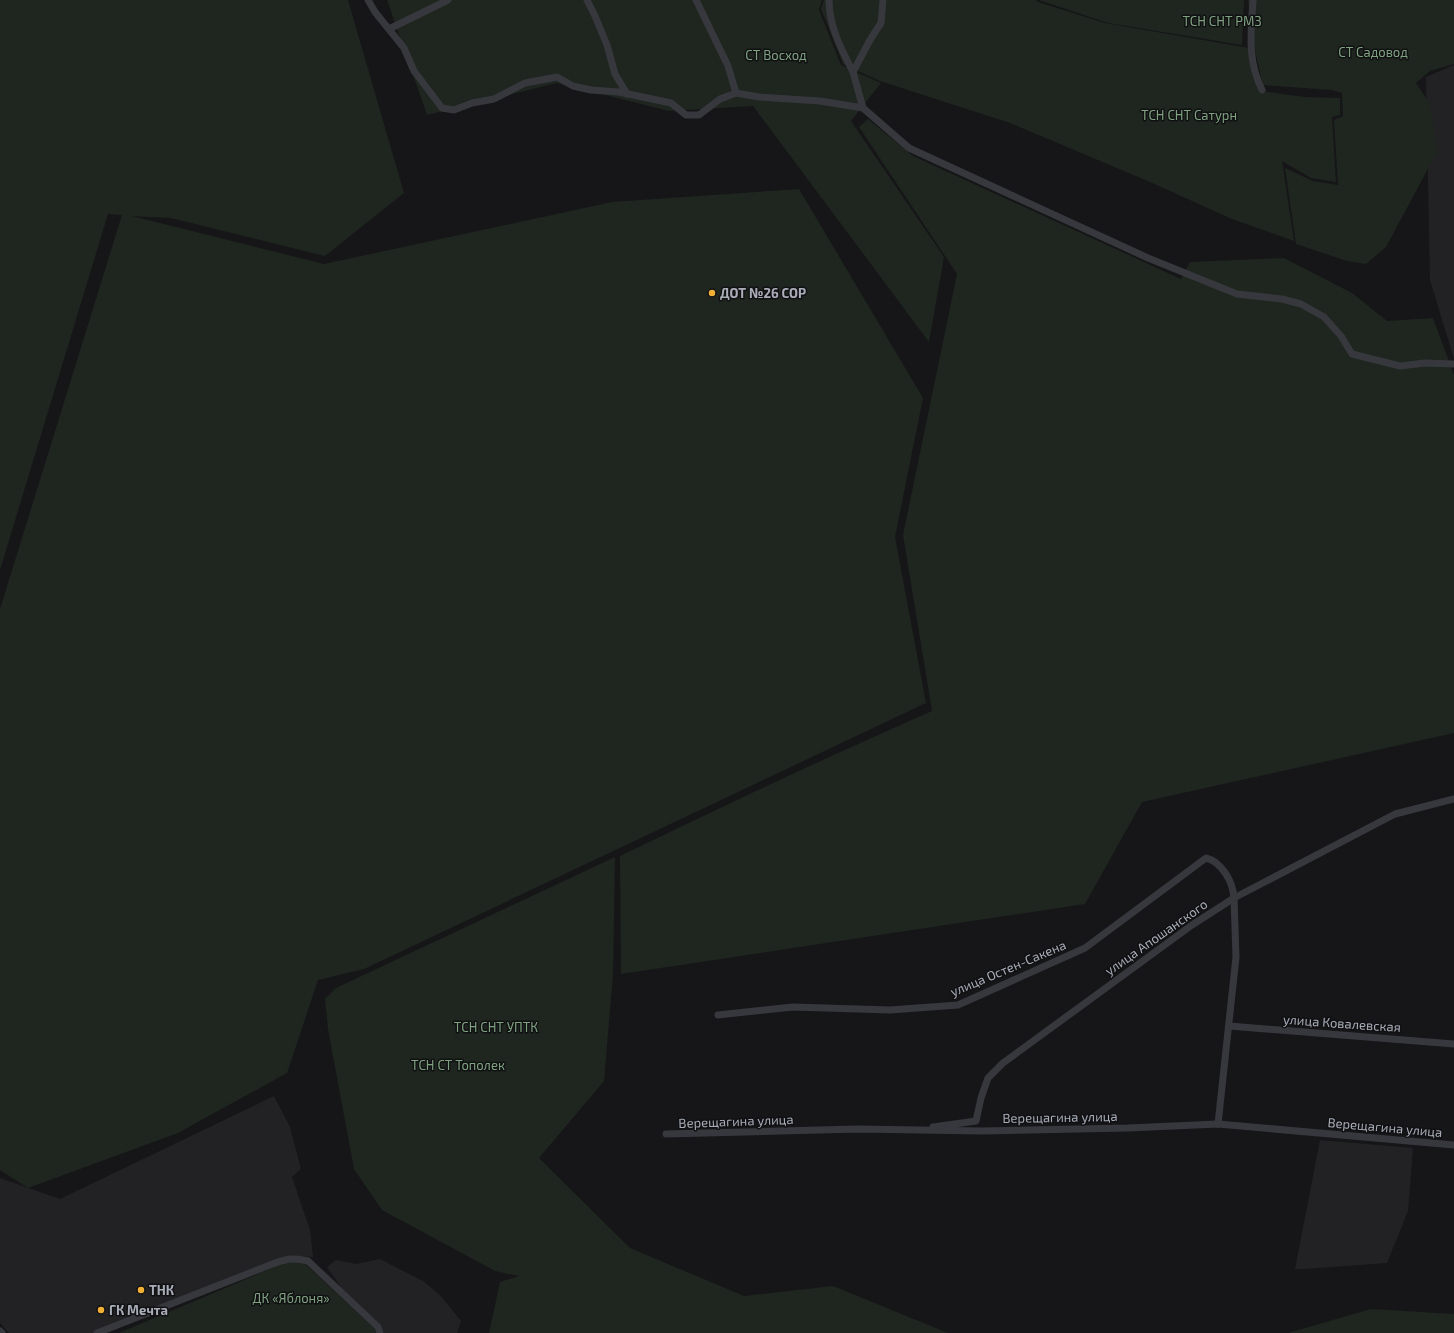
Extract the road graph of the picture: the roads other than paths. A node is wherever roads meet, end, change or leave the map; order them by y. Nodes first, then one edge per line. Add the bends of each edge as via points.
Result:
1 (368, 0) edge
2 (448, 0) edge
3 (587, 0) edge
4 (696, 0) edge
5 (829, 0) edge
6 (883, 0) edge
7 (1253, 0) edge
8 (389, 29) junction
9 (853, 72) junction
10 (1262, 90) dead end
11 (736, 93) junction
12 (627, 94) junction
13 (864, 108) junction
14 (1454, 364) edge
15 (1454, 799) edge
16 (1234, 898) junction
17 (718, 1015) dead end
18 (1229, 1026) junction
19 (1454, 1044) edge
20 (1218, 1124) junction
21 (912, 1130) junction
22 (666, 1134) dead end
23 (1454, 1145) edge
24 (97, 1333) edge
25 (380, 1333) edge

1 - 8 street
2 - 8 street
3 - 12 street via 607,45 615,74
4 - 11 street via 728,66
5 - 9 street via 829,14 839,46
6 - 9 street via 881,23
7 - 10 street via 1250,49 1256,79
8 - 12 street via 404,48 414,71 442,108 454,110 494,99 525,83 557,77 574,86
9 - 13 street
11 - 12 street via 720,99 699,116 686,115 671,103
11 - 13 street
13 - 14 street via 909,148 1148,258 1237,294 1282,299 1301,304 1324,317 1342,336 1352,354 1400,366 1425,363
15 - 16 street, улица Апошанского via 1395,814
16 - 17 street, улица Остен-Сакена via 1223,868 1206,858 1085,948 958,1005 890,1010 793,1007
16 - 18 street via 1236,957
16 - 21 street, улица Апошанского via 1192,925 1003,1063 988,1078 980,1098 976,1121
18 - 19 street, улица Ковалевская
18 - 20 street
20 - 21 street, Верещагина улица via 982,1131
20 - 23 street, Верещагина улица
21 - 22 street, Верещагина улица
24 - 25 street via 286,1259 298,1258 308,1261 378,1327

